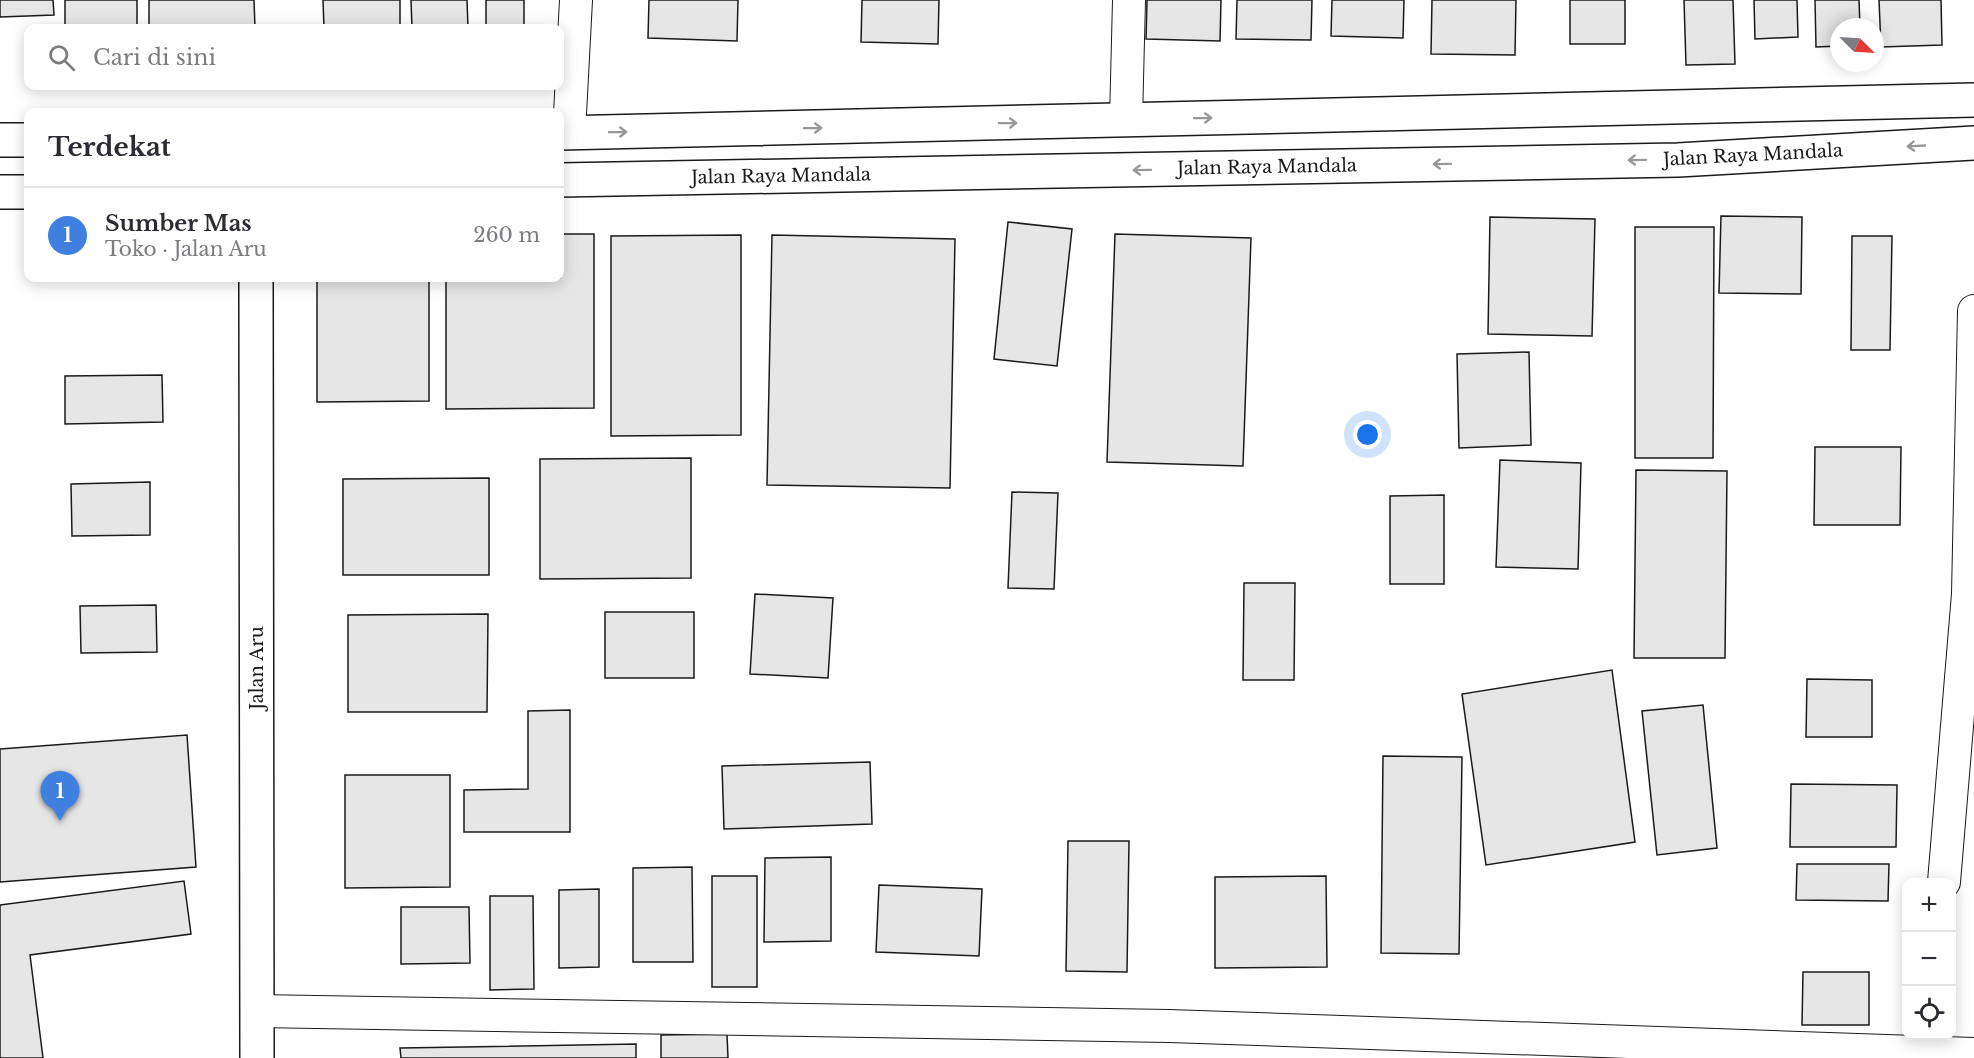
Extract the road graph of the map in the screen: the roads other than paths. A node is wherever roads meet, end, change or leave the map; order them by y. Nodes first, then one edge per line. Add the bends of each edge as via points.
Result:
1 (576, 0) edge
2 (1129, 0) edge
3 (1974, 100) edge
4 (1126, 120) junction
5 (564, 133) edge
6 (0, 140) edge
7 (24, 140) edge
8 (1974, 143) edge
9 (564, 180) edge
10 (0, 192) edge
11 (24, 192) edge
12 (256, 282) edge
13 (1974, 311) edge
14 (1944, 878) edge
15 (257, 1011) junction
16 (1929, 1049) edge
17 (1974, 1054) edge
18 (257, 1058) edge

1 - 5 street
2 - 4 street
4 -> 3 main road
5 -> 4 main road
6 - 7 main road
8 -> 9 main road, Jalan Raya Mandala via 1678,159
10 - 11 main road
12 - 15 main road, Jalan Aru
13 - 14 street via 1968,594
15 - 16 street via 1169,1026
15 - 18 main road, Jalan Aru
16 - 17 street

